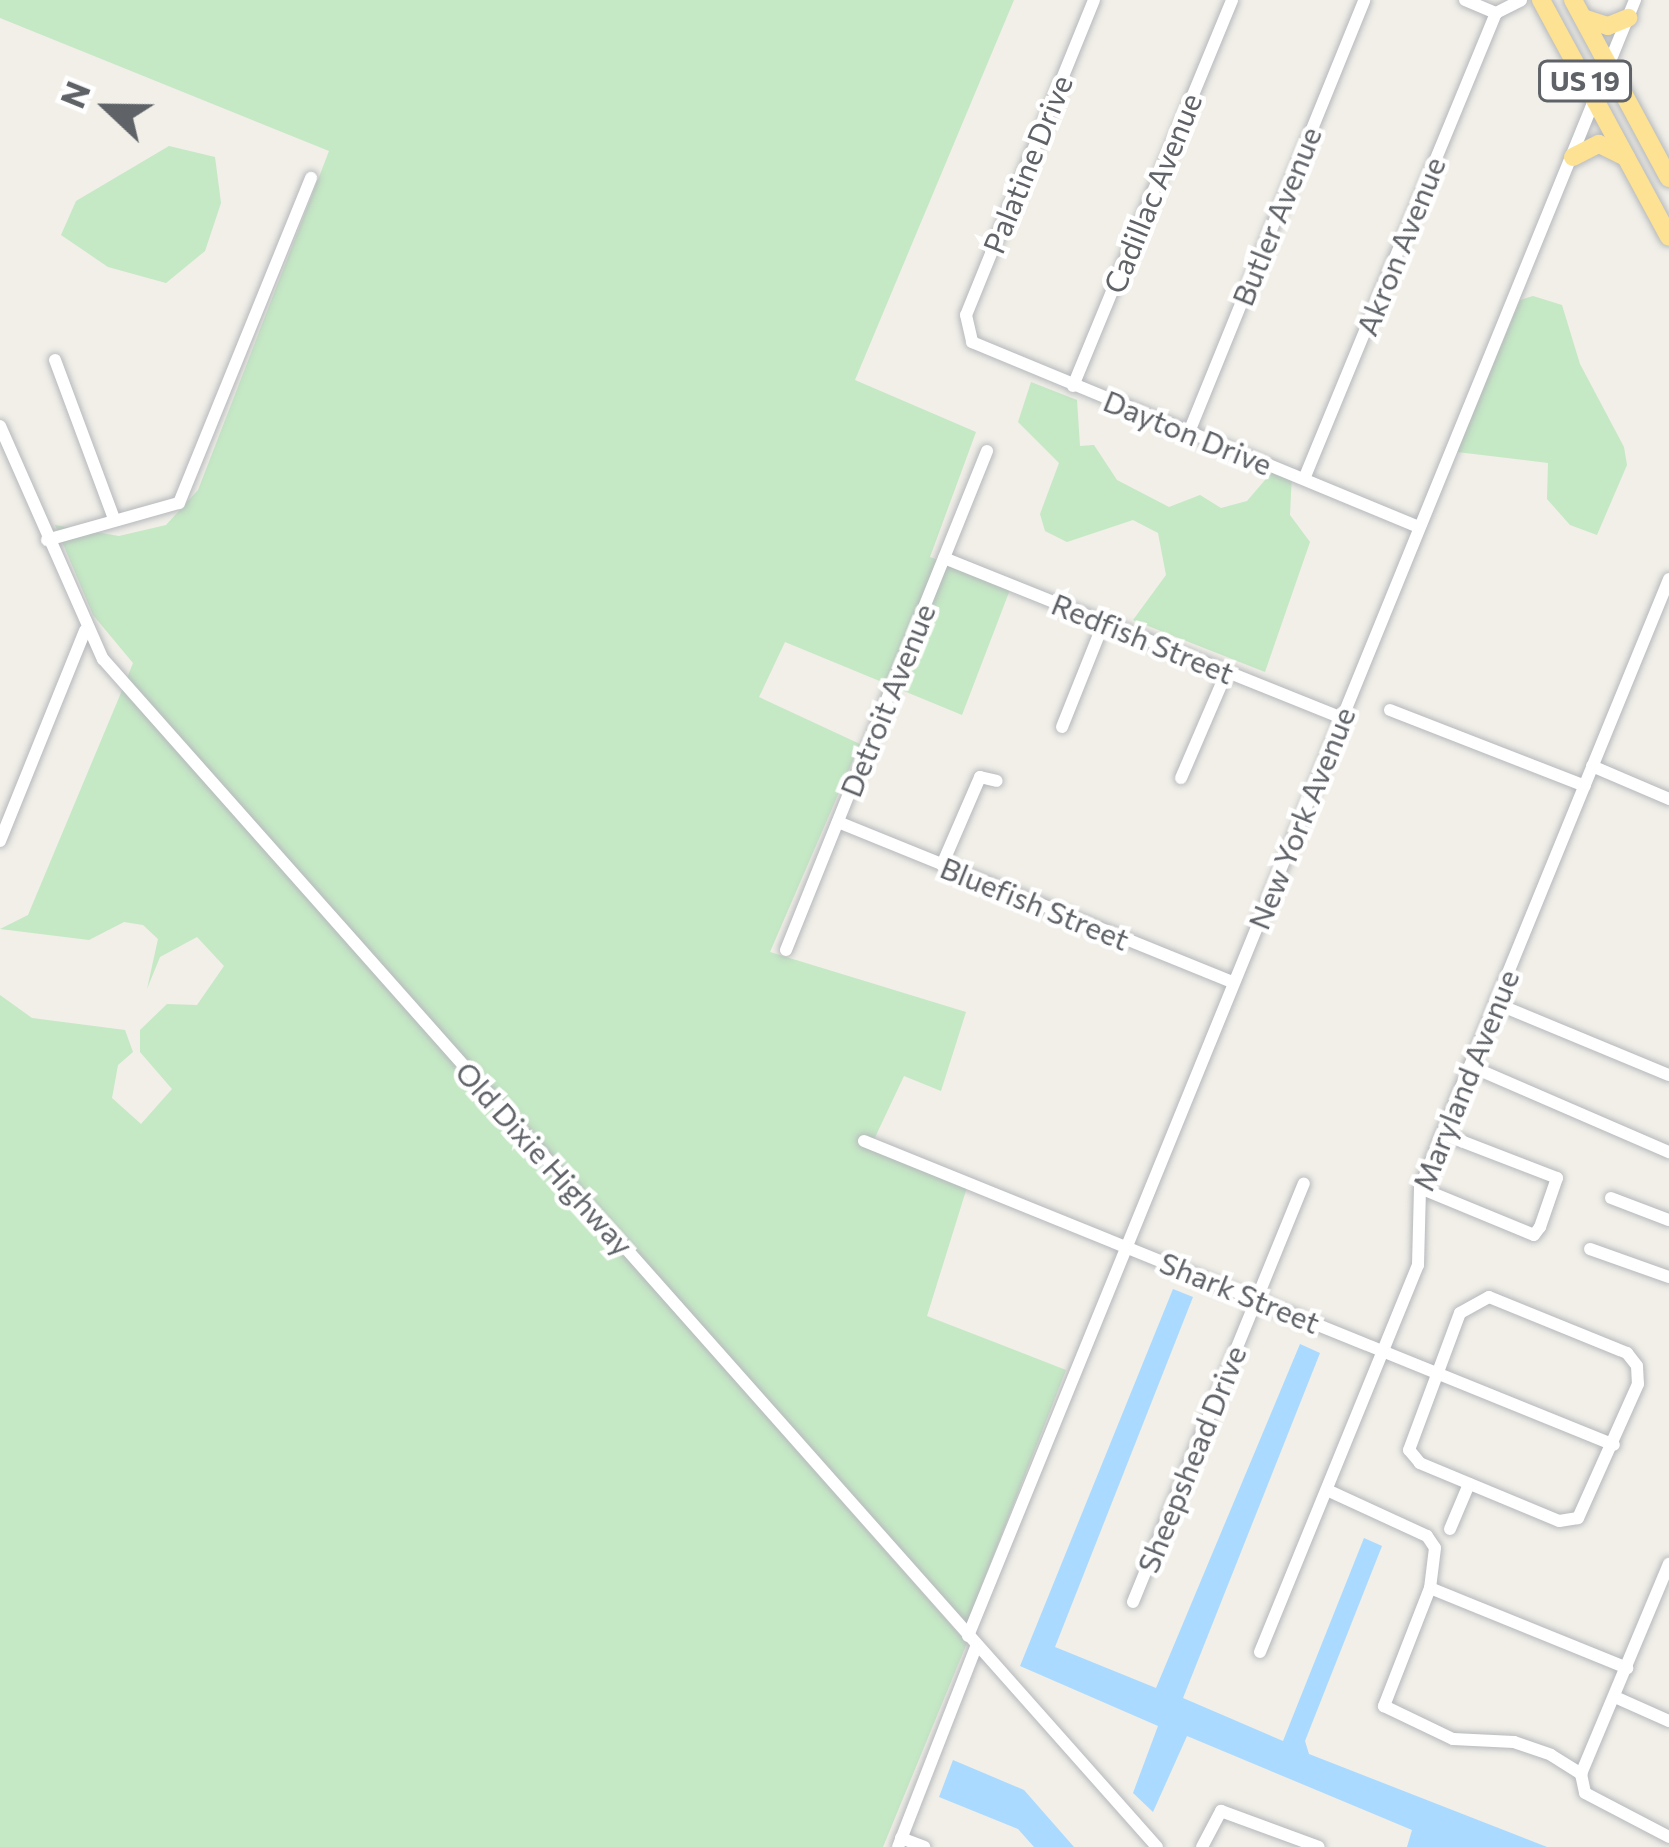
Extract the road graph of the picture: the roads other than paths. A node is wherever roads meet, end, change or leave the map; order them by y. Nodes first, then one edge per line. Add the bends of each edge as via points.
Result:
1 (1094, 0) edge
2 (1232, 0) edge
3 (1364, 0) edge
4 (1466, 0) edge
5 (1521, 0) edge
6 (1541, 0) edge
7 (1578, 9) edge
8 (1631, 9) edge
9 (1496, 13) junction
10 (1608, 66) junction
11 (1596, 101) junction
12 (1573, 157) junction
13 (1626, 157) junction
14 (311, 178) dead end
15 (1669, 178) edge
16 (1669, 237) edge
17 (965, 330) joint
18 (55, 360) dead end
19 (1072, 386) junction
20 (0, 426) edge
21 (1189, 432) junction
22 (987, 451) dead end
23 (1304, 479) junction
24 (112, 516) junction
25 (1418, 527) junction
26 (46, 540) junction
27 (944, 558) junction
28 (1669, 579) edge
29 (1104, 622) junction
30 (85, 631) junction
31 (1227, 671) junction
32 (1390, 710) dead end
33 (1342, 718) junction
34 (1062, 728) dead end
35 (1592, 766) junction
36 (1181, 778) dead end
37 (997, 781) dead end
38 (1585, 786) junction
39 (1669, 799) edge
40 (838, 822) junction
41 (0, 842) edge
42 (942, 865) junction
43 (786, 950) dead end
44 (1234, 983) junction
45 (1496, 1003) junction
46 (1470, 1066) junction
47 (1669, 1075) edge
48 (1442, 1134) junction
49 (864, 1141) dead end
50 (1669, 1152) edge
51 (1304, 1184) dead end
52 (1420, 1187) junction
53 (1611, 1198) dead end
54 (1669, 1220) edge
55 (1128, 1246) junction
56 (1591, 1249) dead end
57 (1669, 1277) edge
58 (1257, 1297) junction
59 (1383, 1352) junction
60 (1435, 1372) junction
61 (1614, 1445) junction
62 (1468, 1484) junction
63 (1327, 1490) junction
64 (1450, 1529) dead end
65 (1669, 1564) edge
66 (1430, 1588) junction
67 (1133, 1601) dead end
68 (1654, 1604) junction
69 (1669, 1610) edge
70 (972, 1642) junction
71 (1260, 1652) dead end
72 (1627, 1668) junction
73 (1615, 1697) junction
74 (1669, 1721) edge
75 (1581, 1774) junction
76 (1669, 1837) edge
77 (900, 1842) edge
78 (924, 1847) edge
79 (1157, 1847) edge
80 (1202, 1847) edge
81 (1319, 1847) edge

1 - 17 street, Palatine Drive
2 - 19 street, Cadillac Avenue
3 - 21 street, Butler Avenue
4 - 9 street
5 - 9 street
6 - 11 highway, US 19
7 - 8 highway via 1608,26
7 - 10 highway, US 19
8 - 10 street, New York Avenue
9 - 23 street, Akron Avenue
10 - 11 street, New York Avenue
10 - 15 highway, US 19
11 - 12 street, New York Avenue
11 - 13 highway, US 19
12 - 13 highway via 1599,144
12 - 25 street, New York Avenue
13 - 16 highway, US 19
14 - 24 street via 179,503
17 - 19 street, Dayton Drive via 972,342
18 - 24 street
19 - 21 street, Dayton Drive
20 - 26 street, Old Dixie Highway
21 - 23 street, Dayton Drive
22 - 27 street, Detroit Avenue
23 - 25 street, Dayton Drive
24 - 26 street
25 - 33 street, New York Avenue
26 - 30 street, Old Dixie Highway
27 - 29 street, Redfish Street
27 - 40 street, Detroit Avenue
28 - 35 street, Maryland Avenue
29 - 31 street, Redfish Street
29 - 34 street
30 - 41 street
30 - 70 street, Old Dixie Highway
31 - 33 street, Redfish Street
31 - 36 street
32 - 38 street
33 - 44 street, New York Avenue
35 - 38 street, Maryland Avenue
35 - 39 street
37 - 42 street via 980,777
38 - 45 street, Maryland Avenue
40 - 42 street, Bluefish Street
40 - 43 street, Detroit Avenue
42 - 44 street, Bluefish Street
44 - 55 street, New York Avenue
45 - 46 street, Maryland Avenue
45 - 47 street
46 - 48 street, Maryland Avenue
46 - 50 street
48 - 52 street, Maryland Avenue
48 - 52 street via 1557,1178 1540,1227 1534,1235
49 - 55 street, Shark Street
51 - 58 street, Sheepshead Drive
52 - 59 street, Maryland Avenue via 1418,1265
53 - 54 street
55 - 58 street, Shark Street
55 - 70 street, New York Avenue
56 - 57 street
58 - 59 street, Shark Street
58 - 67 street, Sheepshead Drive
59 - 60 street, Shark Street
59 - 63 street, Maryland Avenue
60 - 61 street, Shark Street
60 - 61 street via 1460,1313 1481,1297 1628,1353 1639,1384
60 - 62 street via 1409,1450
61 - 62 street via 1586,1512 1568,1522
62 - 64 street
63 - 66 street via 1427,1536 1435,1548
63 - 71 street, Maryland Avenue
65 - 68 street
66 - 72 street
66 - 75 street via 1384,1706 1453,1739 1514,1742
68 - 69 street
68 - 72 street
70 - 77 street, New York Avenue
70 - 79 street, Old Dixie Highway
72 - 73 street
73 - 74 street
73 - 75 street
75 - 76 street via 1585,1793
77 - 78 street
80 - 81 street via 1221,1811

